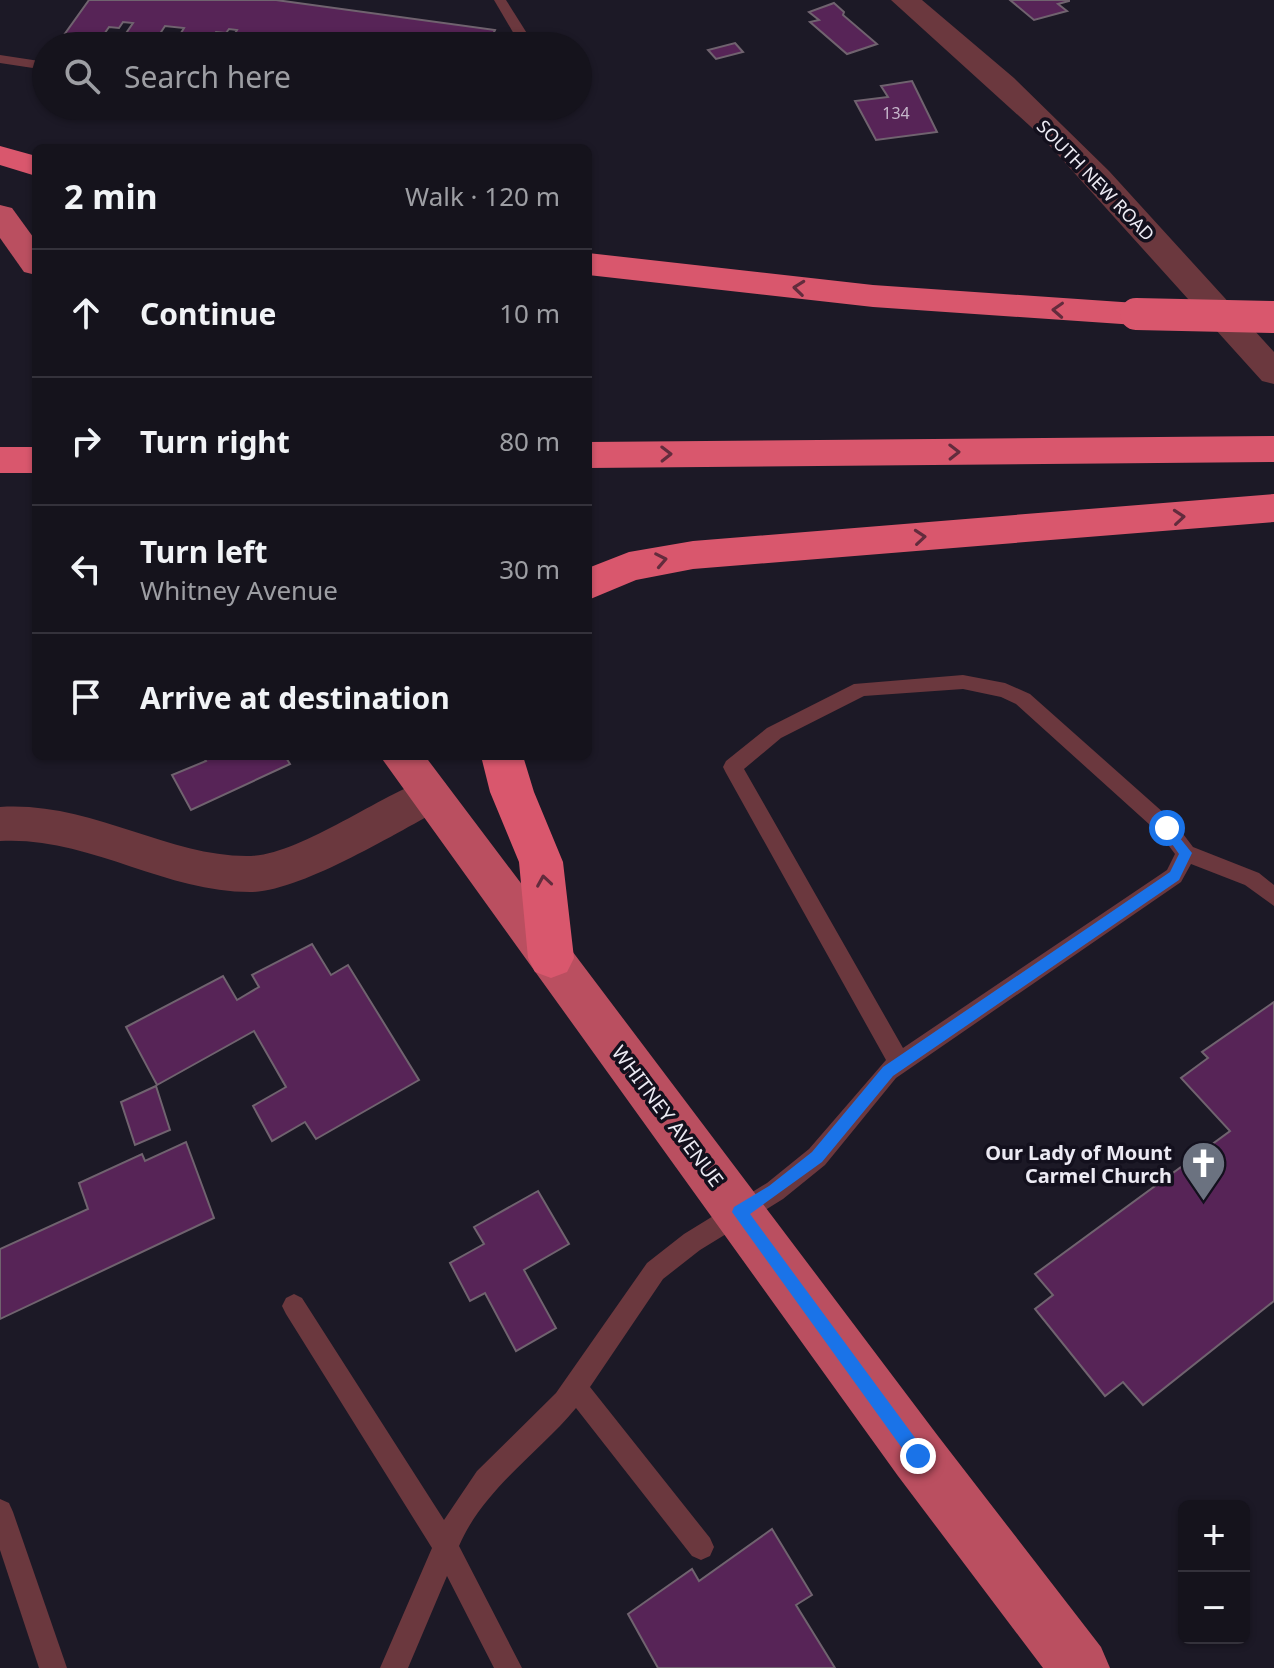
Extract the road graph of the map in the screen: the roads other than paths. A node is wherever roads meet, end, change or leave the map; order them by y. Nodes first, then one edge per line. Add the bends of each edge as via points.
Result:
1 (500, 0) edge
2 (905, 0) edge
3 (519, 32) edge
4 (0, 59) edge
5 (32, 64) edge
6 (0, 155) edge
7 (32, 165) edge
8 (0, 215) edge
9 (32, 259) edge
10 (592, 264) edge
11 (1274, 317) edge
12 (1274, 373) edge
13 (1268, 449) edge
14 (592, 455) edge
15 (0, 460) edge
16 (32, 460) edge
17 (1274, 508) edge
18 (592, 583) edge
19 (404, 760) edge
20 (503, 760) edge
21 (430, 795) junction
22 (0, 824) edge
23 (1186, 853) junction
24 (1274, 897) edge
25 (551, 958) junction
26 (900, 1063) junction
27 (740, 1212) junction
28 (294, 1306) dead end
29 (575, 1387) junction
30 (0, 1512) edge
31 (445, 1545) junction
32 (701, 1547) dead end
33 (53, 1668) edge
34 (394, 1668) edge
35 (508, 1668) edge
36 (1080, 1668) edge

1 - 3 lane
2 - 12 street, SOUTH NEW ROAD via 941,27 1082,162
4 - 5 lane
6 - 7 highway
8 - 9 main road
11 -> 10 highway, bridge via 1136,314 873,296
14 -> 13 highway
15 - 16 highway
18 -> 17 highway via 629,567 693,555
19 - 21 main road, WHITNEY AVENUE
25 -> 20 highway via 541,862
21 - 22 street via 303,858 254,874 181,864 63,827
21 - 25 main road, WHITNEY AVENUE
23 - 24 lane via 1252,879
23 - 26 lane via 1174,876
23 - 26 lane via 1156,818 1023,699 1005,690 963,682 861,689 774,733 733,767
25 - 27 main road, WHITNEY AVENUE
26 - 27 lane via 817,1157
27 - 29 lane via 655,1271
27 - 36 main road, WHITNEY AVENUE
28 - 31 lane
29 - 31 lane via 540,1430 486,1480
29 - 32 lane
30 - 33 lane
31 - 34 lane
31 - 35 lane

